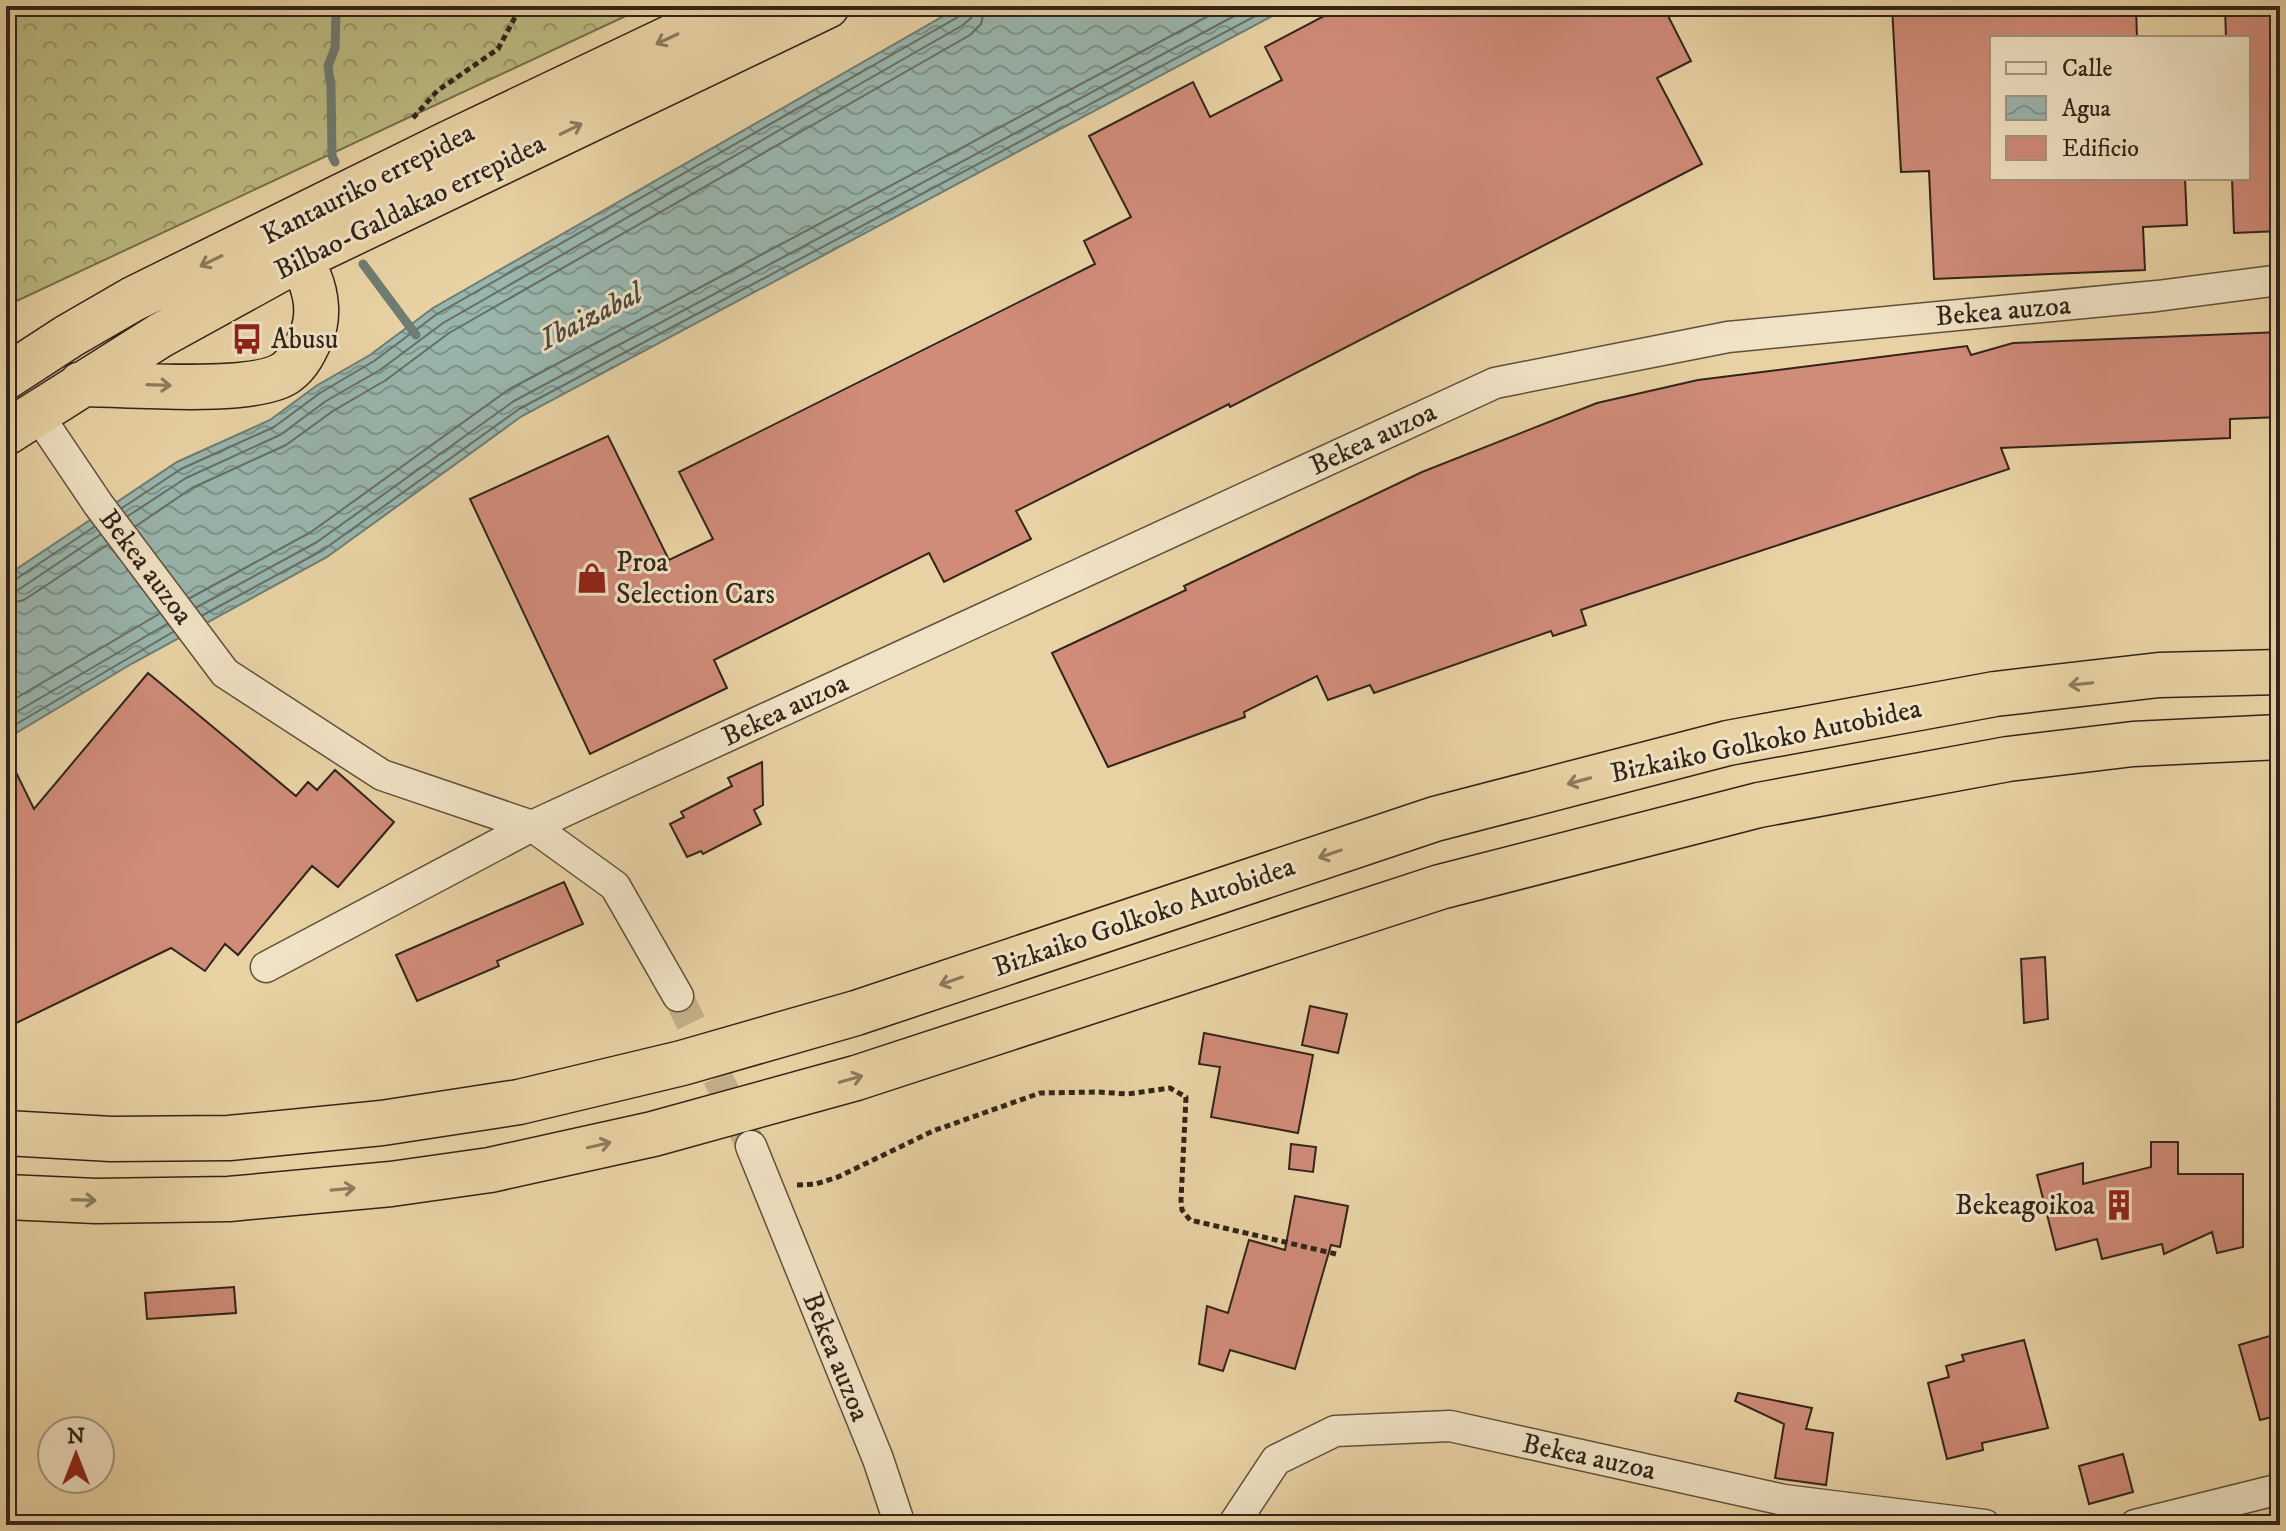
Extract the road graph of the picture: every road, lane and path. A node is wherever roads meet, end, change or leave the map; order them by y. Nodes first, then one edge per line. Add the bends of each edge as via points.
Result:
1 (521, 6) edge
2 (737, 6) edge
3 (827, 6) edge
4 (411, 120) dead end
5 (290, 243) junction
6 (2280, 280) edge
7 (17, 366) edge
8 (81, 384) junction
9 (21, 423) edge
10 (2280, 658) edge
11 (2280, 672) edge
12 (2159, 675) junction
13 (2280, 737) edge
14 (532, 826) junction
15 (266, 967) dead end
16 (678, 996) tunnel mouth
17 (6, 1133) edge
18 (751, 1146) tunnel mouth
19 (768, 1188) junction
20 (6, 1197) edge
21 (1336, 1254) dead end
22 (2280, 1489) edge
23 (900, 1525) edge
24 (1233, 1525) edge
25 (1985, 1525) edge
26 (2135, 1525) edge

1 - 4 path via 498,49 437,91
2 -> 5 highway, Kantauriko errepidea via 447,144
5 -> 3 highway, Bilbao-Galdakao errepidea
5 -> 7 highway, Kantauriko errepidea via 133,299
5 - 8 highway, Bilbao-Galdakao errepidea via 161,335
8 -> 5 highway via 211,387 258,383 286,373 303,355 315,326 316,304 309,276
6 - 14 street, Bekea auzoa via 1728,337 1495,383
8 - 9 highway, Bilbao-Galdakao errepidea
9 - 14 street, Bekea auzoa via 98,504 225,673 382,775
10 - 12 highway
11 - 12 highway, Bizkaiko Golkoko Autobidea
12 -> 17 highway, Bizkaiko Golkoko Autobidea via 1995,694 1728,743 1435,819 856,1013 519,1102 229,1138
20 -> 13 highway via 229,1199 490,1170 653,1134 856,1078 1440,887 1759,805 2008,759 2133,744
14 - 15 street, Bekea auzoa
14 - 16 street, Bekea auzoa via 615,886
18 - 19 street, Bekea auzoa
19 - 21 path via 838,1177 933,1131 1040,1093 1128,1094 1170,1088 1186,1097 1181,1200 1190,1220
19 - 23 street, Bekea auzoa
22 - 26 street
24 - 25 street, Bekea auzoa via 1276,1460 1335,1431 1450,1426 1784,1500

